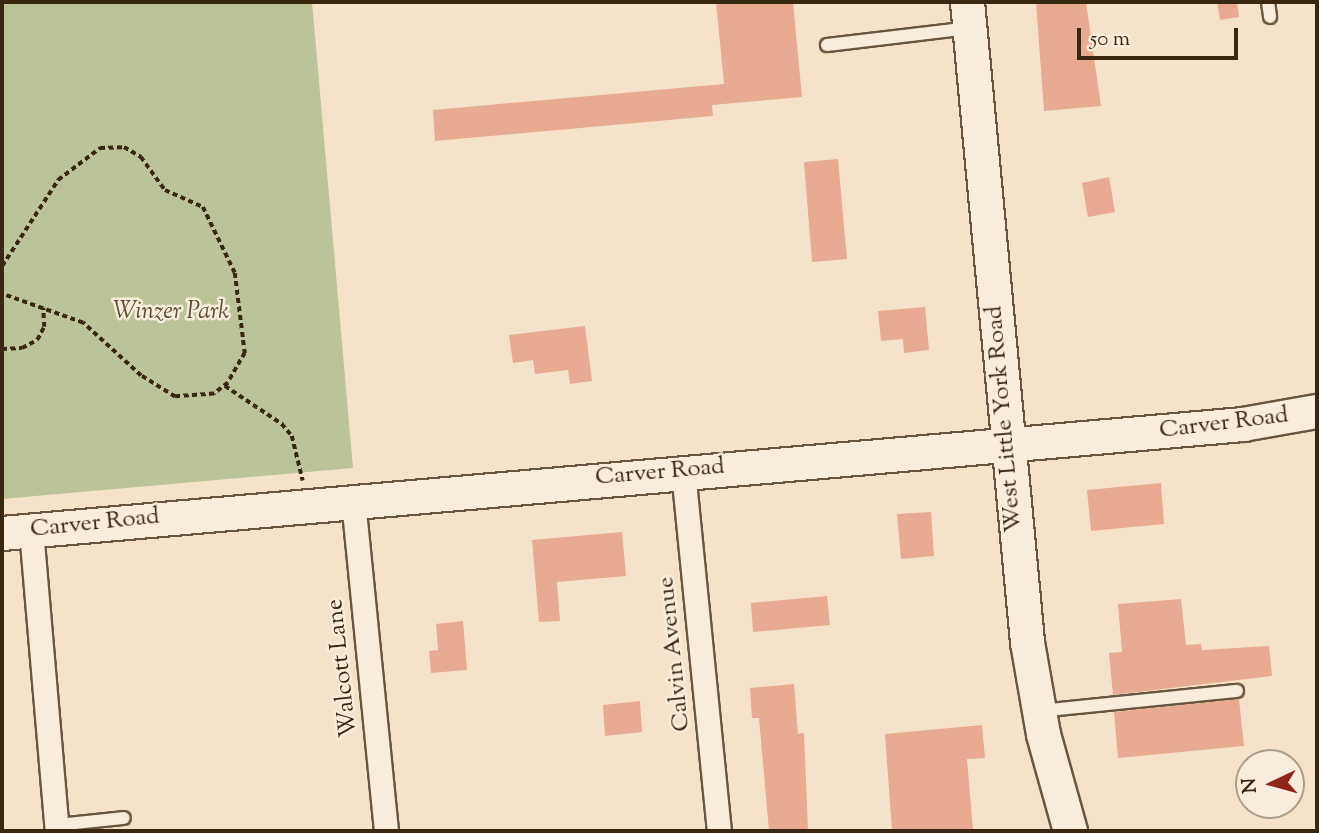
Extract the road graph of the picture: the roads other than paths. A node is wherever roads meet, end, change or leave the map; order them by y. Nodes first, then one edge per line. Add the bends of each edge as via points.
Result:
1 (1268, 2) edge
2 (968, 15) edge
3 (1270, 17) dead end
4 (827, 45) dead end
5 (1317, 411) edge
6 (1006, 445) junction
7 (683, 471) junction
8 (353, 500) junction
9 (16, 532) edge
10 (1237, 691) dead end
11 (1038, 711) junction
12 (124, 818) dead end
13 (57, 828) edge
14 (386, 831) edge
15 (719, 831) edge
16 (1070, 831) edge

1 - 3 lane
2 - 4 lane
2 - 6 street, West Little York Road
5 - 6 street, Carver Road via 1243,424
6 - 7 street, Carver Road
6 - 11 street, West Little York Road
7 - 8 street, Carver Road
7 - 15 street, Calvin Avenue
8 - 9 street, Carver Road
8 - 14 street, Walcott Lane
9 - 13 street
10 - 11 lane
11 - 16 street, West Little York Road
12 - 13 lane

